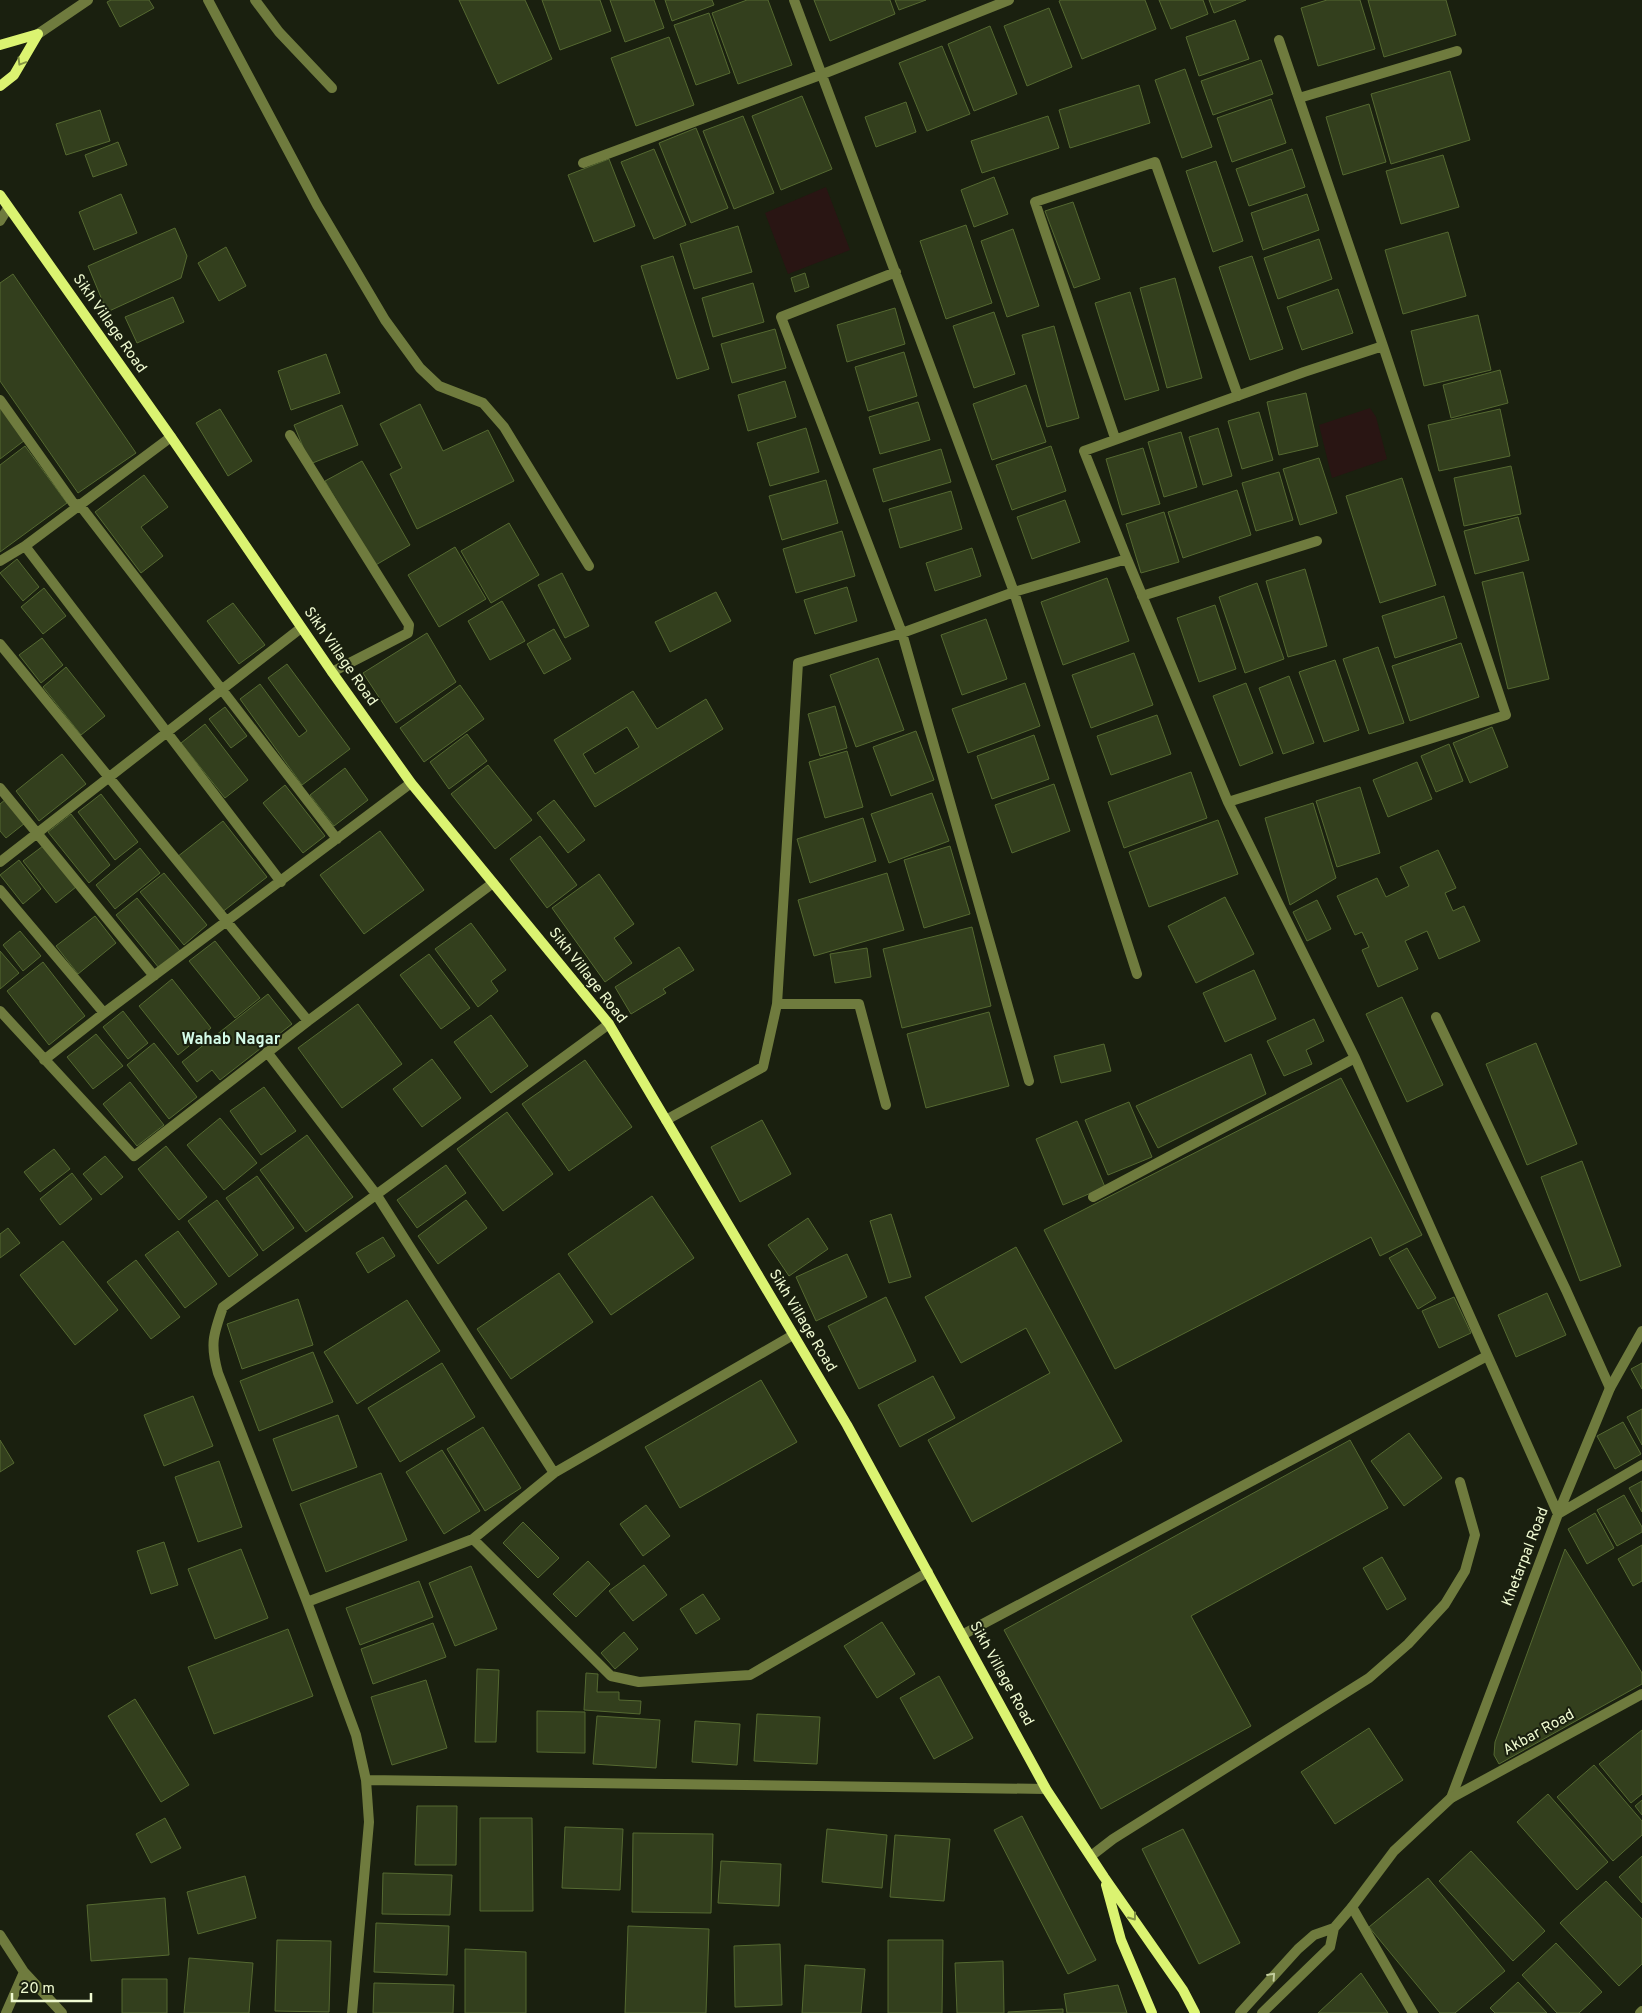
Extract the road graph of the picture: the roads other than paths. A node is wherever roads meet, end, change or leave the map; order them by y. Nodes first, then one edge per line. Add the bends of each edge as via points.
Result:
1 (88, 0) edge
2 (208, 0) edge
3 (255, 0) edge
4 (794, 0) edge
5 (1009, 0) edge
6 (38, 34) junction
7 (1278, 40) dead end
8 (0, 45) edge
9 (1457, 51) dead end
10 (823, 74) junction
11 (0, 86) edge
12 (332, 88) dead end
13 (1299, 98) junction
14 (583, 163) dead end
15 (0, 195) edge
16 (8, 208) junction
17 (0, 221) edge
18 (896, 272) junction
19 (1383, 346) junction
20 (1238, 396) junction
21 (0, 400) edge
22 (290, 435) dead end
23 (171, 437) junction
24 (1115, 438) junction
25 (77, 506) junction
26 (1317, 541) dead end
27 (25, 546) junction
28 (1127, 559) junction
29 (0, 561) edge
30 (589, 566) dead end
31 (1014, 592) junction
32 (1142, 596) junction
33 (301, 628) junction
34 (902, 633) junction
35 (0, 644) edge
36 (332, 672) junction
37 (222, 689) junction
38 (167, 732) junction
39 (108, 777) junction
40 (411, 783) junction
41 (0, 788) edge
42 (1228, 802) junction
43 (37, 833) junction
44 (337, 839) junction
45 (0, 862) edge
46 (281, 882) junction
47 (493, 883) junction
48 (0, 890) edge
49 (226, 922) junction
50 (1137, 974) dead end
51 (154, 976) junction
52 (777, 1004) junction
53 (0, 1011) edge
54 (104, 1013) junction
55 (1436, 1017) dead end
56 (308, 1021) junction
57 (609, 1024) junction
58 (267, 1052) junction
59 (1354, 1058) junction
60 (44, 1060) junction
61 (1029, 1080) dead end
62 (886, 1105) dead end
63 (666, 1120) junction
64 (376, 1194) junction
65 (1093, 1197) dead end
66 (1642, 1332) edge
67 (793, 1335) junction
68 (1487, 1356) junction
69 (1610, 1388) junction
70 (1642, 1465) edge
71 (554, 1473) junction
72 (1460, 1482) dead end
73 (1558, 1514) junction
74 (473, 1539) junction
75 (928, 1572) junction
76 (307, 1602) junction
77 (962, 1635) junction
78 (1642, 1694) edge
79 (366, 1780) junction
80 (1046, 1789) junction
81 (1451, 1798) junction
82 (1091, 1856) junction
83 (1104, 1877) junction
84 (1352, 1907) junction
85 (1334, 1928) junction
86 (0, 1935) edge
87 (24, 1972) junction
88 (6, 2013) edge
89 (62, 2013) edge
90 (352, 2013) edge
91 (1152, 2013) edge
92 (1195, 2013) edge
93 (1240, 2013) edge
94 (1262, 2013) edge
95 (1413, 2013) edge

1 - 6 street
2 - 30 street via 317,205 385,320 420,368 439,386 483,403 494,415
3 - 12 street via 279,32
4 - 10 street
5 - 10 street
6 - 8 main road
6 -> 11 main road via 14,75
7 - 13 street
9 - 13 street
10 - 14 street
10 - 18 street
13 - 19 street
15 - 16 main road, Sikh Village Road
16 - 17 street
16 - 23 main road, Sikh Village Road
18 - 31 street
18 - 34 street via 781,317
19 - 20 street
19 - 42 street via 1506,715
20 - 24 street
20 - 24 street via 1154,162 1035,202
21 - 25 street
22 - 36 street via 409,625 408,633
23 - 25 street
23 - 33 main road, Sikh Village Road
24 - 28 street via 1084,451
25 - 27 street
25 - 37 street
26 - 32 street
27 - 29 street
27 - 38 street
28 - 31 street
28 - 32 street
31 - 34 street
31 - 50 street
32 - 42 street
33 - 36 main road, Sikh Village Road
33 - 37 street
34 - 52 street via 798,662
34 - 61 street
35 - 39 street
36 - 40 main road, Sikh Village Road
37 - 38 street
37 - 44 street
38 - 39 street
38 - 46 street
39 - 43 street
39 - 49 street
40 - 44 street
40 - 47 main road, Sikh Village Road
41 - 43 street
42 - 59 street
43 - 45 street
43 - 51 street
44 - 46 street
46 - 49 street
47 - 56 street
47 - 57 main road, Sikh Village Road
48 - 54 street
49 - 51 street
49 - 56 street
51 - 54 street
52 - 62 street via 859,1004
52 - 63 street via 763,1066
53 - 60 street
54 - 60 street
55 - 69 street
56 - 58 street
57 - 63 main road, Sikh Village Road
57 - 64 street
58 - 60 street via 134,1156
58 - 64 street
59 - 65 street
59 - 68 street
63 - 67 main road, Sikh Village Road
64 - 71 street
64 - 76 street via 224,1307 214,1330 212,1352 218,1373
66 - 69 street, Khetarpal Road
67 - 71 street
67 - 75 main road, Sikh Village Road via 848,1425
68 - 73 street
68 - 77 street
69 - 73 street, Khetarpal Road
70 - 73 street
71 - 74 street
72 - 82 street via 1475,1535 1466,1572 1445,1604 1408,1644 1369,1678
73 - 81 street, Khetarpal Road
74 - 75 street via 611,1676 639,1682 750,1675
74 - 76 street
75 - 77 main road, Sikh Village Road
76 - 79 street via 356,1735
77 - 80 main road, Sikh Village Road
78 - 81 street, Akbar Road
79 - 80 street
79 - 90 street via 369,1822
80 - 82 main road, Sikh Village Road
81 - 84 street via 1394,1851
82 - 83 main road, Sikh Village Road
83 - 91 main road, Sikh Village Road via 1121,1940
83 -> 92 main road, Sikh Village Road via 1159,1953
84 - 85 street
84 - 95 street
93 -> 85 street via 1298,1949 1314,1935
85 - 94 street via 1330,1947
86 - 87 street
87 - 88 street
87 - 89 street

